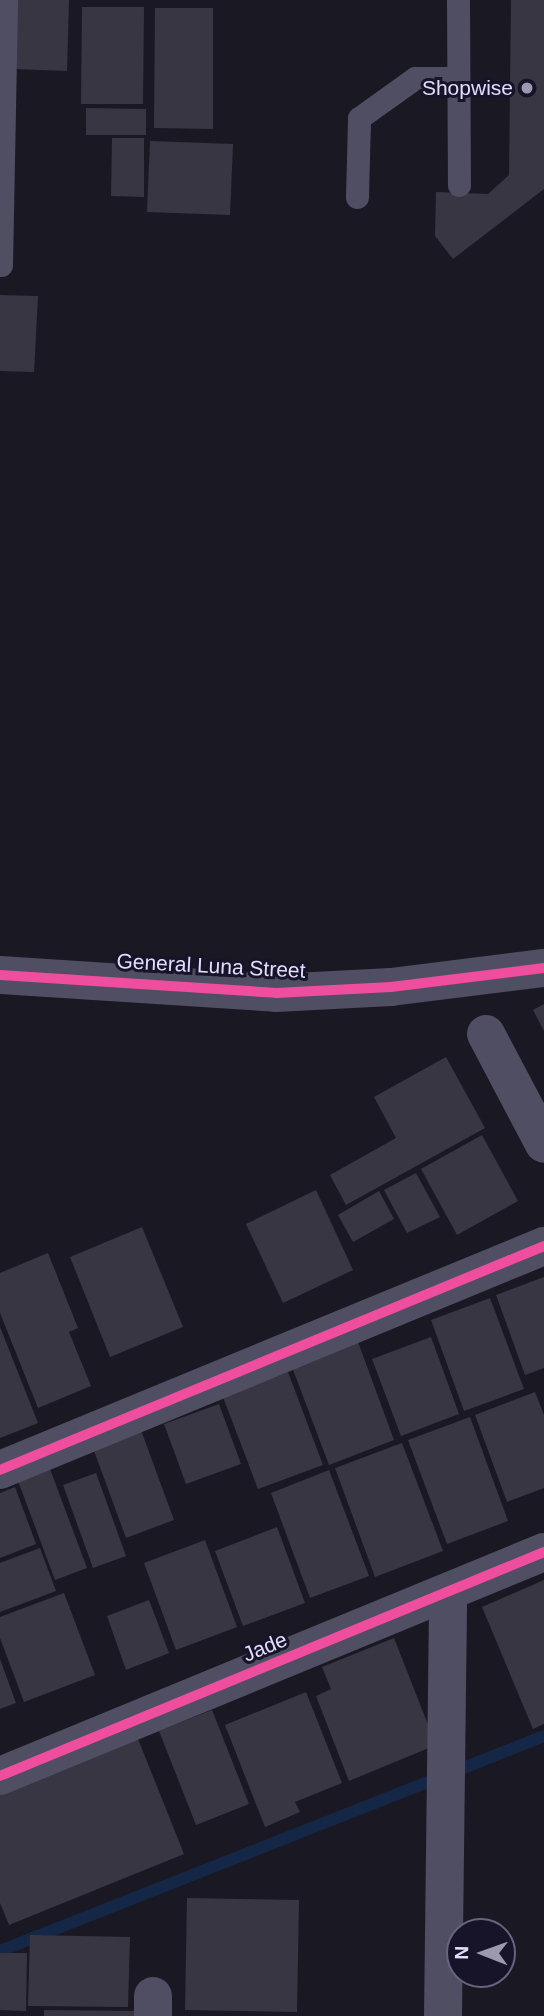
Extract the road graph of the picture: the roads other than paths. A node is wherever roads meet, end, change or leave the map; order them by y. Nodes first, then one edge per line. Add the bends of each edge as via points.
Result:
1 (6, 0) edge
2 (458, 0) edge
3 (458, 78) junction
4 (459, 185) dead end
5 (357, 197) dead end
6 (1, 265) edge
7 (544, 968) edge
8 (0, 975) edge
9 (486, 1034) dead end
10 (544, 1144) edge
11 (544, 1246) edge
12 (0, 1470) edge
13 (544, 1552) edge
14 (448, 1594) junction
15 (0, 1776) edge
16 (443, 2016) edge

1 - 6 lane
2 - 3 lane
3 - 4 lane
3 - 5 lane via 415,78 359,118
7 - 8 street, General Luna Street via 391,987 276,993
9 - 10 street
11 - 12 street
13 - 14 street, Jade
14 - 15 street, Jade
14 - 16 street

